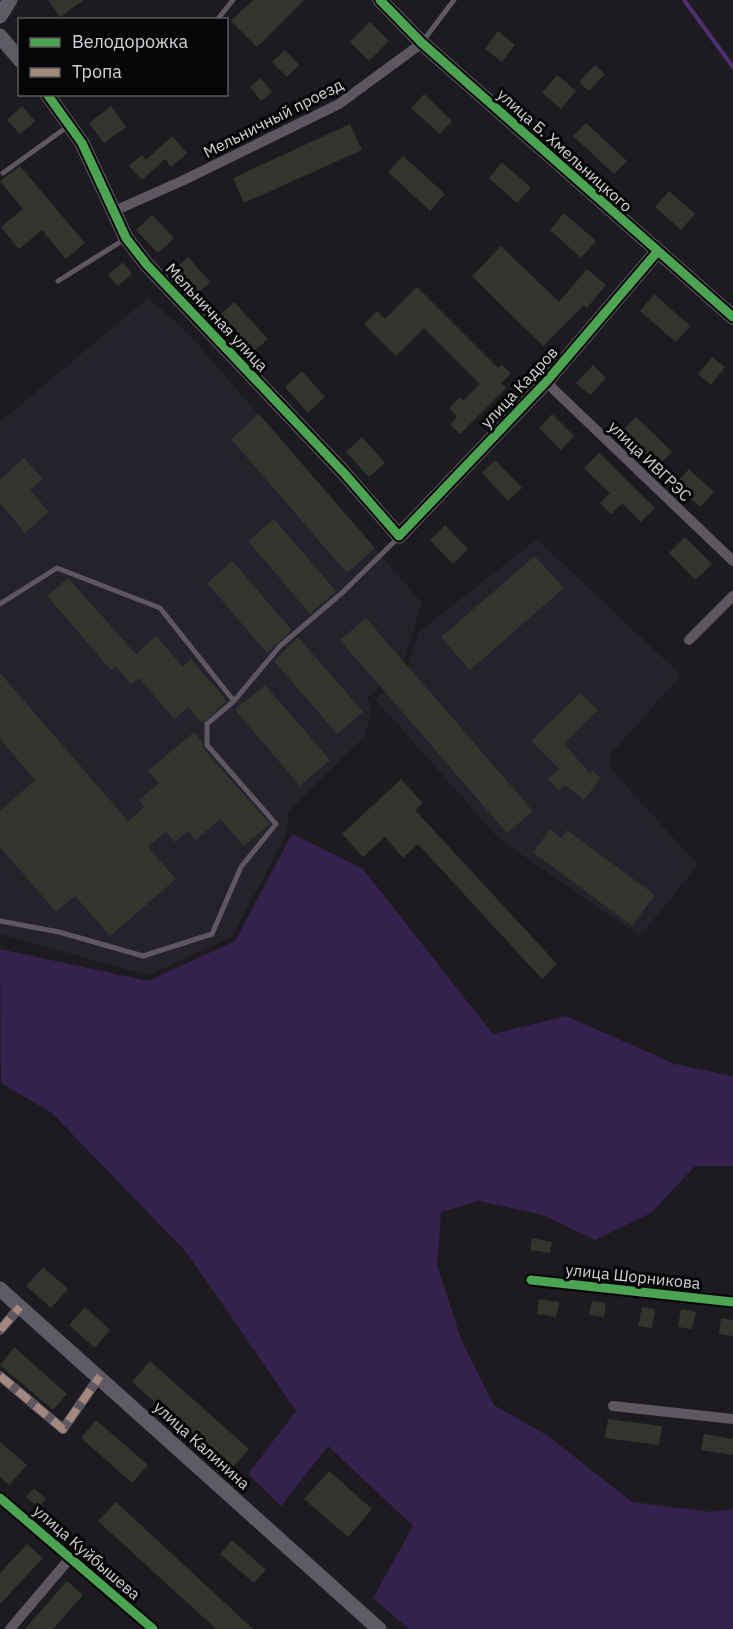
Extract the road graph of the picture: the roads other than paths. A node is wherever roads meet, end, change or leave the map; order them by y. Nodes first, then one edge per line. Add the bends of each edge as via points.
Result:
1 (233, 0) edge
2 (380, 0) edge
3 (454, 0) edge
4 (8, 1) edge
5 (0, 16) edge
6 (219, 18) edge
7 (0, 36) edge
8 (422, 42) junction
9 (18, 58) edge
10 (48, 96) edge
11 (70, 125) junction
12 (3, 173) dead end
13 (112, 212) junction
14 (126, 238) junction
15 (657, 252) junction
16 (58, 281) dead end
17 (733, 317) edge
18 (546, 382) junction
19 (399, 536) junction
20 (733, 561) edge
21 (733, 596) edge
22 (0, 604) edge
23 (689, 640) dead end
24 (234, 701) junction
25 (0, 921) edge
26 (531, 1280) dead end
27 (0, 1289) edge
28 (733, 1302) edge
29 (20, 1307) junction
30 (0, 1330) edge
31 (0, 1376) edge
32 (100, 1376) junction
33 (613, 1406) dead end
34 (733, 1419) edge
35 (0, 1498) edge
36 (71, 1557) junction
37 (10, 1629) edge
38 (153, 1629) edge
39 (379, 1629) edge

1 - 6 lane
2 - 8 street, улица Б. Хмельницкого
3 - 8 lane, Мельничный проезд
4 - 5 street
7 - 9 street
8 - 13 street, Мельничный проезд via 339,104
8 - 15 street, улица Б. Хмельницкого
10 - 11 street, Мельничная улица
11 - 12 lane
11 - 13 street, Мельничная улица via 97,172
13 - 14 street, Мельничная улица
14 - 16 lane
14 - 19 street, Мельничная улица
15 - 17 street, улица Б. Хмельницкого
15 - 18 street, улица Кадров
18 - 19 street, улица Кадров
18 - 20 street, улица ИВГРЭС
19 - 24 lane via 343,592 280,646
21 - 23 street
22 - 24 lane via 57,568 160,608
24 - 25 lane via 207,724 207,745 276,824 241,867 212,934 143,956 59,932
26 - 28 street, улица Шорникова
27 - 29 street, улица Калинина
29 - 30 street
29 - 32 street, улица Калинина
31 - 32 street via 63,1429
32 - 39 street, улица Калинина
33 - 34 street
35 - 36 street, улица Куйбышева
36 - 37 street
36 - 38 street, улица Куйбышева

